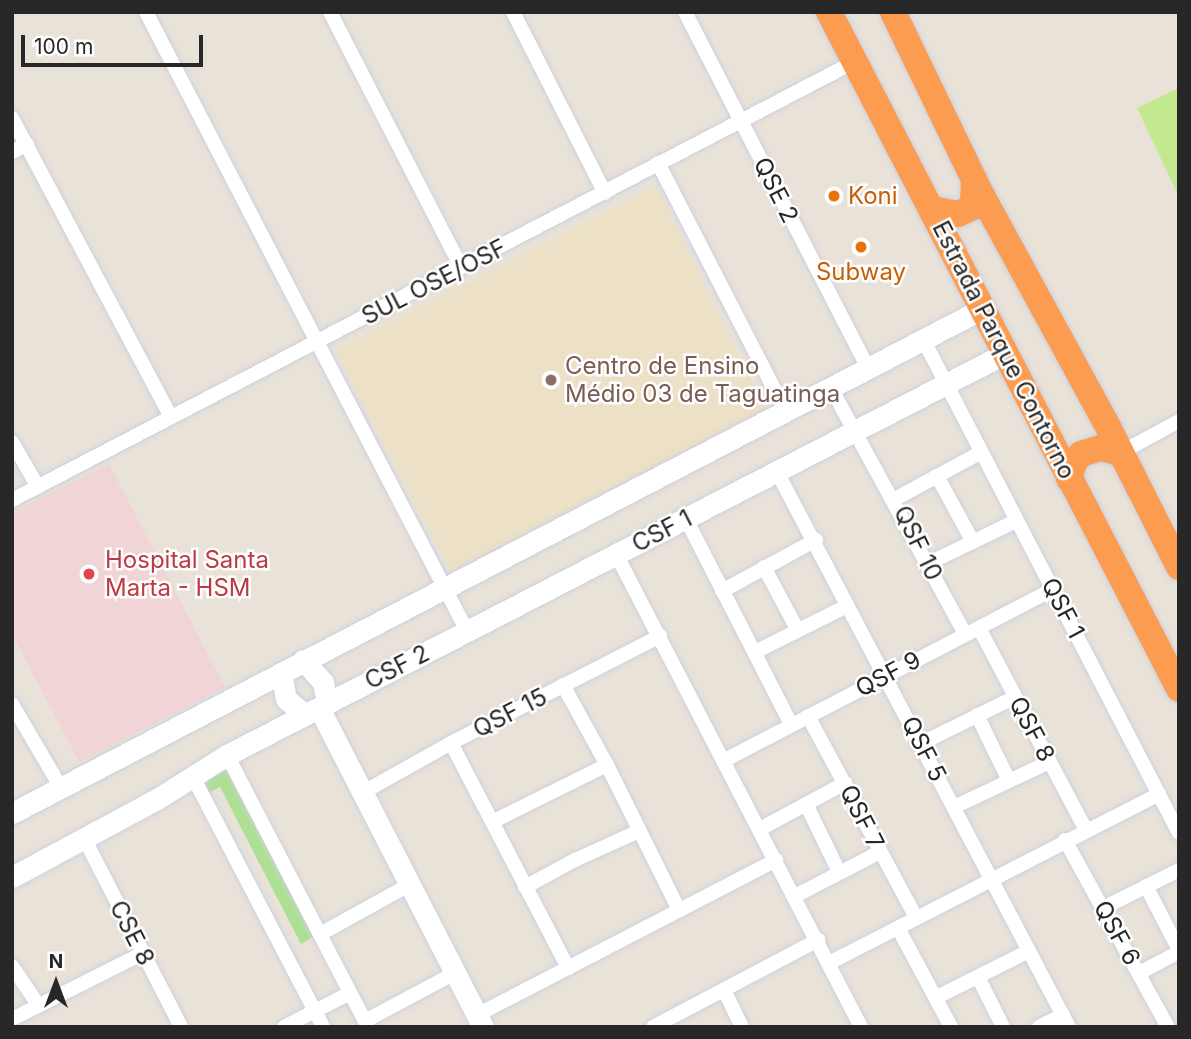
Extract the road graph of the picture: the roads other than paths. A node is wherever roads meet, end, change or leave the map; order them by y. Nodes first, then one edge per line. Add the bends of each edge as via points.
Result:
1 (146, 12) edge
2 (330, 12) edge
3 (513, 12) edge
4 (685, 12) edge
5 (829, 12) edge
6 (893, 12) edge
7 (854, 62) junction
8 (12, 118) edge
9 (741, 122) junction
10 (27, 144) junction
11 (12, 152) edge
12 (658, 163) junction
13 (974, 180) junction
14 (606, 193) junction
15 (932, 209) junction
16 (1000, 231) junction
17 (954, 250) junction
18 (461, 267) junction
19 (982, 309) junction
20 (923, 339) junction
21 (316, 342) junction
22 (1004, 354) junction
23 (868, 368) junction
24 (945, 385) junction
25 (831, 388) junction
26 (786, 412) junction
27 (171, 417) junction
28 (1104, 419) junction
29 (1179, 421) edge
30 (856, 431) junction
31 (1046, 432) junction
32 (12, 442) edge
33 (980, 453) junction
34 (1120, 453) junction
35 (777, 472) junction
36 (937, 477) junction
37 (1069, 479) junction
38 (38, 487) junction
39 (12, 500) edge
40 (893, 500) junction
41 (686, 519) junction
42 (1016, 521) junction
43 (816, 540) junction
44 (973, 542) junction
45 (616, 554) junction
46 (928, 565) junction
47 (764, 567) junction
48 (1179, 567) edge
49 (446, 589) junction
50 (1053, 589) junction
51 (722, 590) junction
52 (848, 606) junction
53 (467, 631) junction
54 (798, 631) junction
55 (972, 631) junction
56 (660, 636) junction
57 (755, 652) junction
58 (303, 660) junction
59 (281, 673) junction
60 (886, 675) junction
61 (563, 685) junction
62 (1179, 689) edge
63 (1015, 697) junction
64 (12, 704) edge
65 (317, 709) junction
66 (976, 715) junction
67 (808, 716) junction
68 (791, 724) junction
69 (451, 743) junction
70 (920, 744) junction
71 (227, 755) junction
72 (723, 761) junction
73 (1049, 762) junction
74 (607, 765) junction
75 (193, 777) junction
76 (1009, 781) junction
77 (845, 783) junction
78 (61, 788) junction
79 (362, 793) junction
80 (1159, 794) junction
81 (806, 804) junction
82 (954, 807) junction
83 (12, 813) edge
84 (492, 822) junction
85 (760, 829) junction
86 (1086, 830) junction
87 (639, 831) junction
88 (1179, 833) edge
89 (84, 838) junction
90 (1065, 840) junction
91 (880, 852) junction
92 (776, 860) junction
93 (1179, 870) edge
94 (839, 872) junction
95 (12, 877) edge
96 (991, 878) junction
97 (410, 886) junction
98 (1146, 886) junction
99 (525, 887) junction
100 (795, 895) junction
101 (1103, 908) junction
102 (679, 909) junction
103 (916, 917) junction
104 (898, 928) junction
105 (321, 933) junction
106 (818, 940) junction
107 (1029, 951) junction
108 (1179, 951) edge
109 (143, 953) junction
110 (829, 964) junction
111 (12, 966) edge
112 (568, 968) junction
113 (1139, 973) junction
114 (453, 974) junction
115 (978, 976) junction
116 (724, 990) junction
117 (348, 994) junction
118 (937, 997) junction
119 (39, 1006) junction
120 (314, 1010) junction
121 (12, 1019) edge
122 (480, 1021) edge
123 (1066, 1021) edge
124 (366, 1024) edge
125 (181, 1027) edge
126 (284, 1027) edge
127 (323, 1027) edge
128 (653, 1027) edge
129 (742, 1027) edge
130 (861, 1027) edge
131 (951, 1027) edge
132 (1003, 1027) edge
133 (1040, 1027) edge
134 (1168, 1027) edge

1 - 21 street
2 - 18 street
3 - 14 street
4 - 9 street, QSE 2
5 - 7 highway, Estrada Parque Contorno
6 - 13 highway, Estrada Parque Contorno
7 - 9 street, SUL OSE/OSF
7 - 15 highway, Estrada Parque Contorno
8 - 10 street
9 - 12 street, SUL OSE/OSF
9 - 23 street, QSE 2
10 - 11 street
10 - 27 street
12 - 14 street, SUL OSE/OSF
12 - 26 street
13 - 15 highway via 973,207 958,214
13 - 16 highway, Estrada Parque Contorno
14 - 18 street, SUL OSE/OSF
15 - 17 highway, Estrada Parque Contorno
16 - 17 highway via 979,222 970,225
16 - 28 highway, Estrada Parque Contorno
17 - 19 highway, Estrada Parque Contorno
18 - 21 street, SUL OSE/OSF
19 - 20 street
19 - 22 highway, Estrada Parque Contorno
20 - 23 street
20 - 24 street, QSF 1
21 - 27 street, SUL OSE/OSF
21 - 49 street
22 - 24 street, CSF 1
22 - 31 highway, Estrada Parque Contorno
23 - 25 street
24 - 30 street, CSF 1
24 - 33 street, QSF 1
25 - 26 street
25 - 30 street
26 - 49 street
27 - 38 street, SUL OSE/OSF
28 - 31 highway via 1074,440
28 - 34 highway, Estrada Parque Contorno
29 - 34 street
30 - 35 street, CSF 1
30 - 40 street
31 - 37 highway, Estrada Parque Contorno
32 - 38 street
33 - 36 street, QSF 10
33 - 42 street, QSF 1
34 - 37 highway via 1101,448 1081,454
34 - 48 highway, Estrada Parque Contorno
35 - 41 street, CSF 1
35 - 43 street, QSF 5
36 - 40 street, QSF 10
36 - 44 street
37 - 62 highway, Estrada Parque Contorno
38 - 39 street, SUL OSE/OSF
40 - 46 street, QSF 10
41 - 45 street, CSF 1
41 - 51 street
42 - 44 street
42 - 50 street, QSF 1
43 - 47 street
43 - 52 street, QSF 5
44 - 46 street
45 - 53 street, CSF 1
45 - 56 street
46 - 55 street, QSF 10
47 - 51 street
47 - 54 street
49 - 53 street
49 - 58 street
50 - 55 street, QSF 9
50 - 80 street, QSF 1
51 - 57 street
52 - 54 street
52 - 60 street, QSF 5
53 - 65 street, CSF 2
54 - 57 street
55 - 60 street, QSF 9
55 - 63 street, QSF 8
56 - 61 street, QSF 15
56 - 72 street
57 - 68 street
58 - 59 street
58 - 65 street via 323,682
59 - 65 street via 286,699
59 - 78 street
60 - 67 street, QSF 9
60 - 70 street, QSF 5
61 - 69 street, QSF 15
61 - 74 street
63 - 66 street
63 - 73 street, QSF 8
64 - 78 street
65 - 71 street, CSF 2
65 - 79 street
66 - 70 street
66 - 76 street
67 - 68 street, QSF 9
67 - 77 street, QSF 7
68 - 72 street, QSF 9
69 - 79 street, QSF 15
69 - 84 street
70 - 82 street, QSF 5
71 - 75 street, CSF 2
71 - 105 street
72 - 85 street
73 - 76 street
73 - 86 street, QSF 8
74 - 84 street
74 - 87 street
75 - 89 street, CSF 2
75 - 120 street
76 - 82 street
77 - 81 street
77 - 91 street, QSF 7
78 - 83 street
79 - 97 street
80 - 86 street
80 - 88 street, QSF 1
81 - 85 street
81 - 94 street
82 - 96 street, QSF 5
84 - 99 street
85 - 92 street
86 - 90 street
87 - 99 street
87 - 102 street
89 - 95 street, CSF 2
89 - 109 street, CSE 8
90 - 96 street
90 - 101 street, QSF 6
91 - 94 street
91 - 103 street, QSF 7
92 - 100 street
92 - 102 street
93 - 98 street
94 - 100 street
96 - 103 street
96 - 107 street, QSF 5
97 - 105 street
97 - 114 street
98 - 101 street
98 - 108 street
99 - 112 street
100 - 106 street
101 - 113 street, QSF 6
102 - 112 street
103 - 104 street
104 - 110 street
104 - 118 street
105 - 117 street
106 - 110 street
106 - 116 street
107 - 115 street
107 - 123 street, QSF 5
108 - 113 street
109 - 119 street
109 - 125 street, CSE 8
110 - 130 street
111 - 119 street
112 - 122 street
113 - 134 street, QSF 6
114 - 122 street
114 - 124 street
115 - 118 street
115 - 132 street
116 - 128 street
116 - 129 street
117 - 120 street
117 - 124 street
118 - 131 street
119 - 121 street
120 - 126 street
120 - 127 street
123 - 133 street

